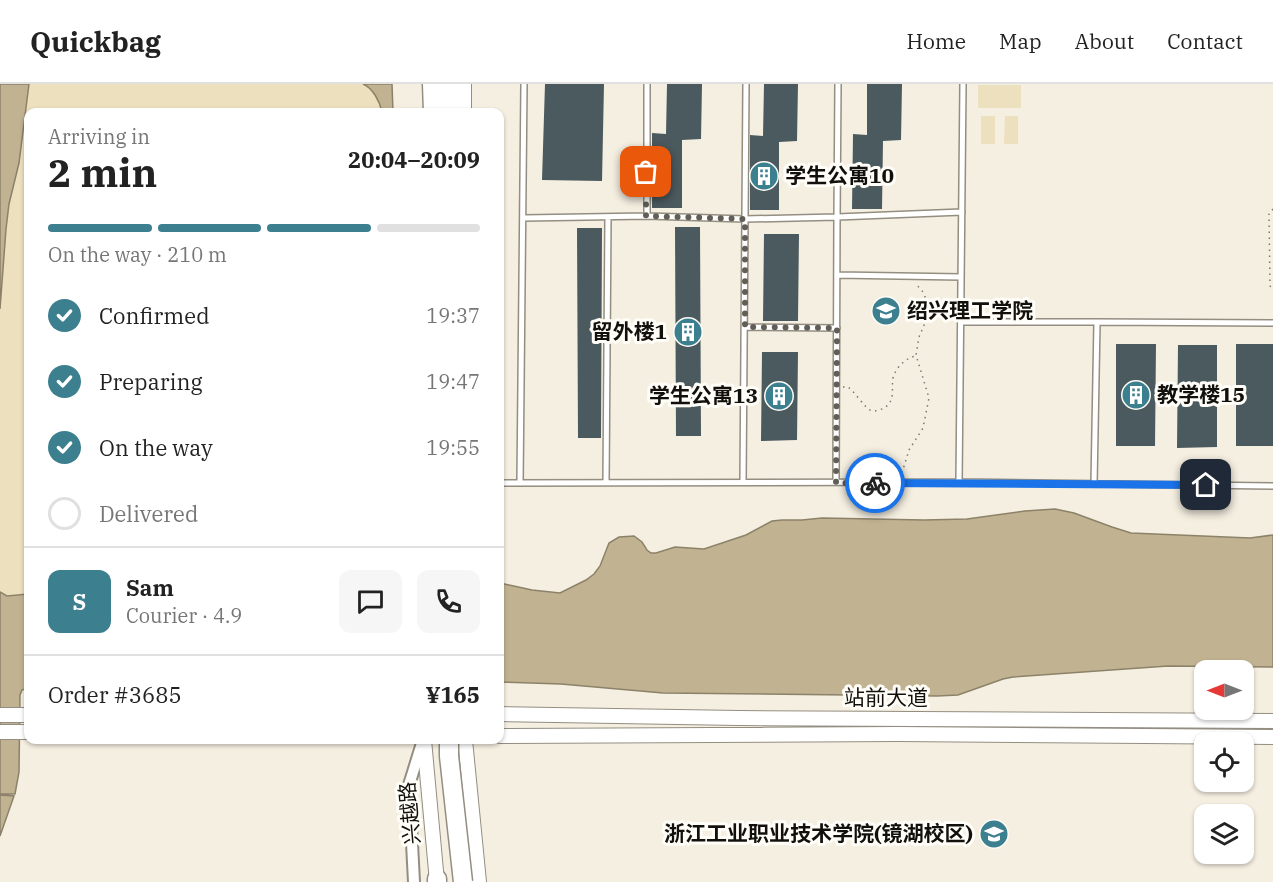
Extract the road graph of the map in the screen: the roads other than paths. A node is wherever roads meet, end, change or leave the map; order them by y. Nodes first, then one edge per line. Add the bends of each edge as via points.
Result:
1 (432, 84) edge
2 (449, 84) edge
3 (464, 84) edge
4 (524, 84) edge
5 (647, 84) edge
6 (746, 84) edge
7 (838, 84) edge
8 (963, 84) edge
9 (432, 108) edge
10 (449, 108) edge
11 (464, 108) edge
12 (962, 212) junction
13 (646, 216) junction
14 (608, 217) junction
15 (837, 217) junction
16 (524, 218) junction
17 (745, 219) junction
18 (837, 275) junction
19 (961, 277) junction
20 (961, 321) junction
21 (1097, 321) junction
22 (1273, 323) edge
23 (745, 327) junction
24 (837, 328) junction
25 (743, 482) junction
26 (959, 482) junction
27 (504, 483) edge
28 (520, 483) junction
29 (606, 483) junction
30 (836, 483) junction
31 (1094, 484) junction
32 (1273, 486) edge
33 (504, 714) edge
34 (0, 715) edge
35 (24, 715) edge
36 (1273, 721) edge
37 (0, 732) edge
38 (24, 732) edge
39 (504, 736) edge
40 (1273, 737) edge
41 (422, 744) edge
42 (424, 744) edge
43 (439, 744) edge
44 (449, 744) edge
45 (465, 744) edge
46 (441, 881) edge
47 (414, 882) edge
48 (463, 882) edge
49 (479, 882) edge

1 - 9 highway
2 - 10 highway
3 - 11 main road
4 - 16 lane
5 - 13 lane
6 - 17 lane
7 - 15 lane
8 - 12 lane
12 - 15 lane
12 - 19 lane
13 - 14 lane
13 - 17 lane
14 - 16 lane
14 - 29 lane
15 - 17 lane
15 - 18 lane
16 - 28 lane
17 - 23 lane
18 - 19 lane
18 - 24 lane
19 - 20 lane
20 - 21 lane
20 - 26 lane
21 - 22 lane
21 - 31 lane
23 - 24 lane
23 - 25 lane
24 - 30 lane
25 - 29 lane
25 - 30 lane
26 - 30 lane
26 - 31 lane
27 - 28 lane
28 - 29 lane
31 - 32 lane
33 - 36 main road, 站前大道
34 - 35 main road
37 - 38 main road
39 - 40 main road, 站前大道
41 - 47 street via 409,785
42 - 46 main road, 兴越路
43 - 46 highway
44 - 48 highway, bridge
45 - 49 main road

